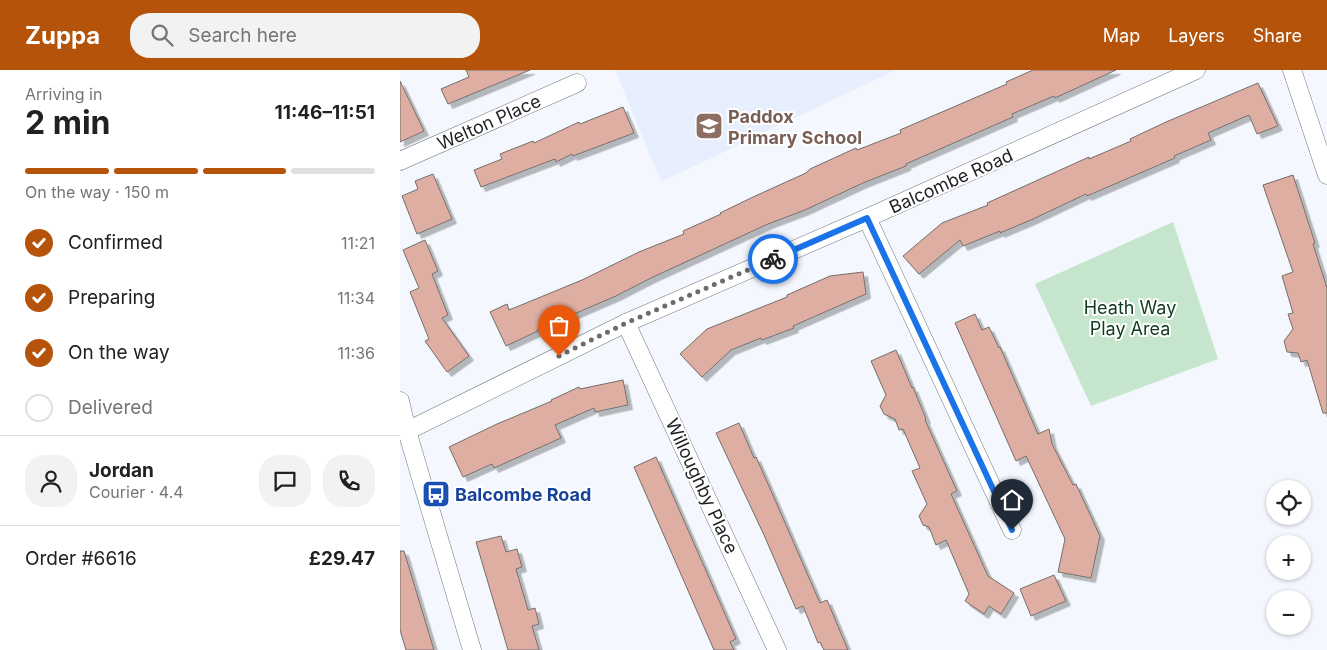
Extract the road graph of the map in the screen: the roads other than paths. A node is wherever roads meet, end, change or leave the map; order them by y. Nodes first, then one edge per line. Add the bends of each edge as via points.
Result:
1 (1196, 70) edge
2 (1292, 70) edge
3 (577, 83) dead end
4 (400, 161) edge
5 (1327, 175) edge
6 (867, 218) junction
7 (626, 323) junction
8 (400, 401) edge
9 (407, 431) junction
10 (1012, 530) dead end
11 (472, 650) edge
12 (777, 650) edge

1 - 6 street, Balcombe Road
2 - 5 street
3 - 4 street, Welton Place
6 - 7 street, Balcombe Road
6 - 10 street
7 - 9 street, Balcombe Road
7 - 12 street, Willoughby Place
8 - 9 street
9 - 11 street

